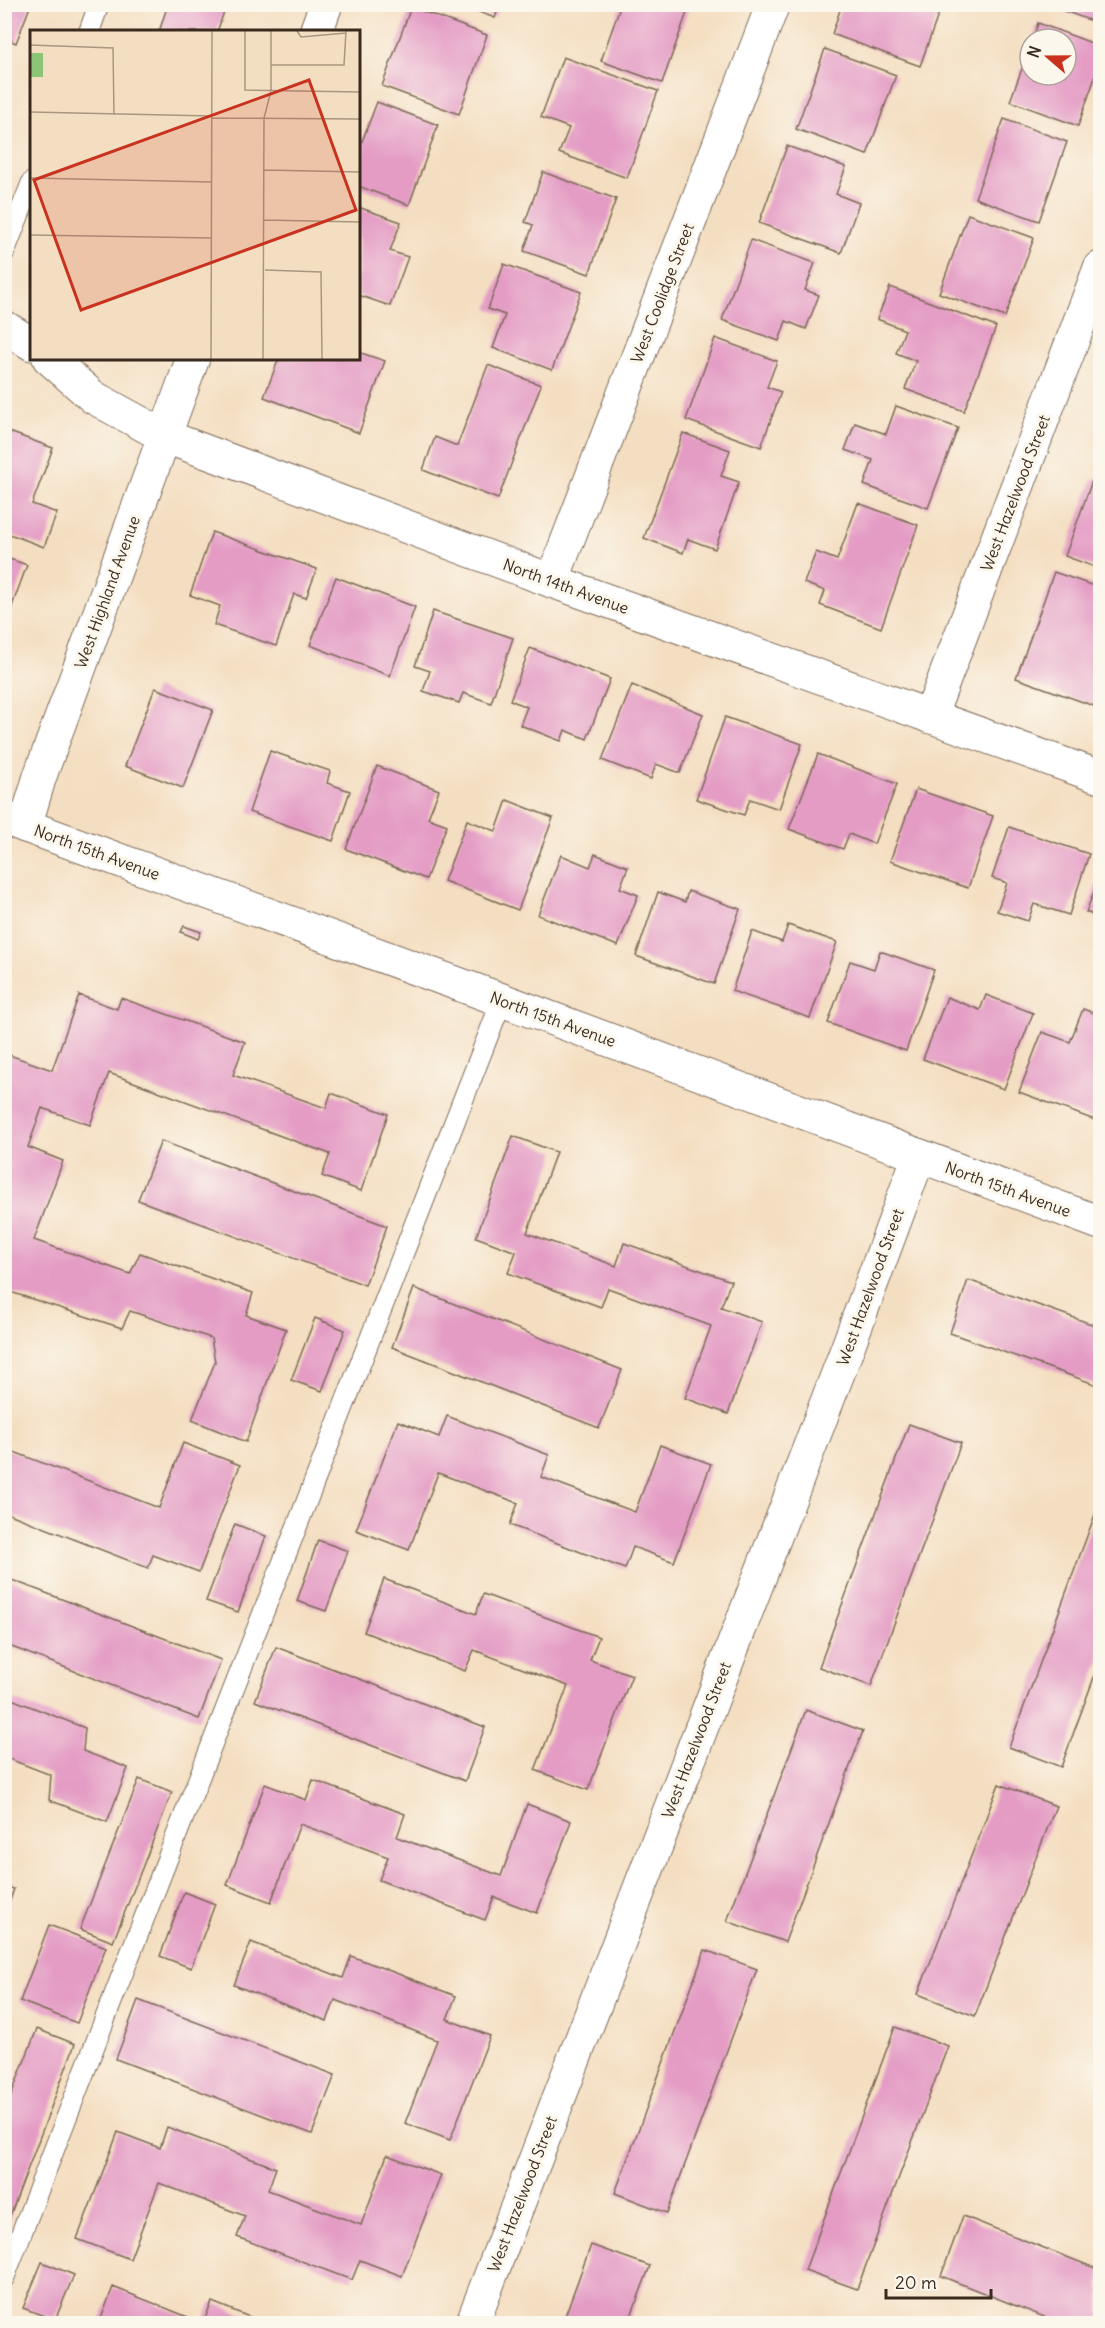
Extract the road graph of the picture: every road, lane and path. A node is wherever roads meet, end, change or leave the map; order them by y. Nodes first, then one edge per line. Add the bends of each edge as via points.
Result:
1 (99, 4) edge
2 (326, 4) edge
3 (773, 4) edge
4 (90, 30) edge
5 (317, 30) edge
6 (30, 187) edge
7 (4, 253) edge
8 (1101, 268) edge
9 (4, 327) edge
10 (30, 343) edge
11 (51, 360) edge
12 (192, 360) edge
13 (164, 436) junction
14 (552, 581) junction
15 (930, 717) junction
16 (1101, 777) edge
17 (10, 821) edge
18 (502, 1000) junction
19 (919, 1156) junction
20 (1101, 1223) edge
21 (4, 2278) edge
22 (472, 2324) edge

1 - 4 lane
2 - 5 street
3 - 14 street, West Coolidge Street
6 - 7 lane
8 - 15 street, West Hazelwood Street
9 - 10 street
11 - 13 street, North 14th Avenue via 93,397
12 - 13 street, West Highland Avenue
13 - 14 street, North 14th Avenue
13 - 17 street, West Highland Avenue via 40,776
14 - 15 street, North 14th Avenue
15 - 16 street, North 14th Avenue
17 - 18 street, North 15th Avenue
18 - 19 street, North 15th Avenue
18 - 21 lane
19 - 20 street, North 15th Avenue
19 - 22 street, West Hazelwood Street

